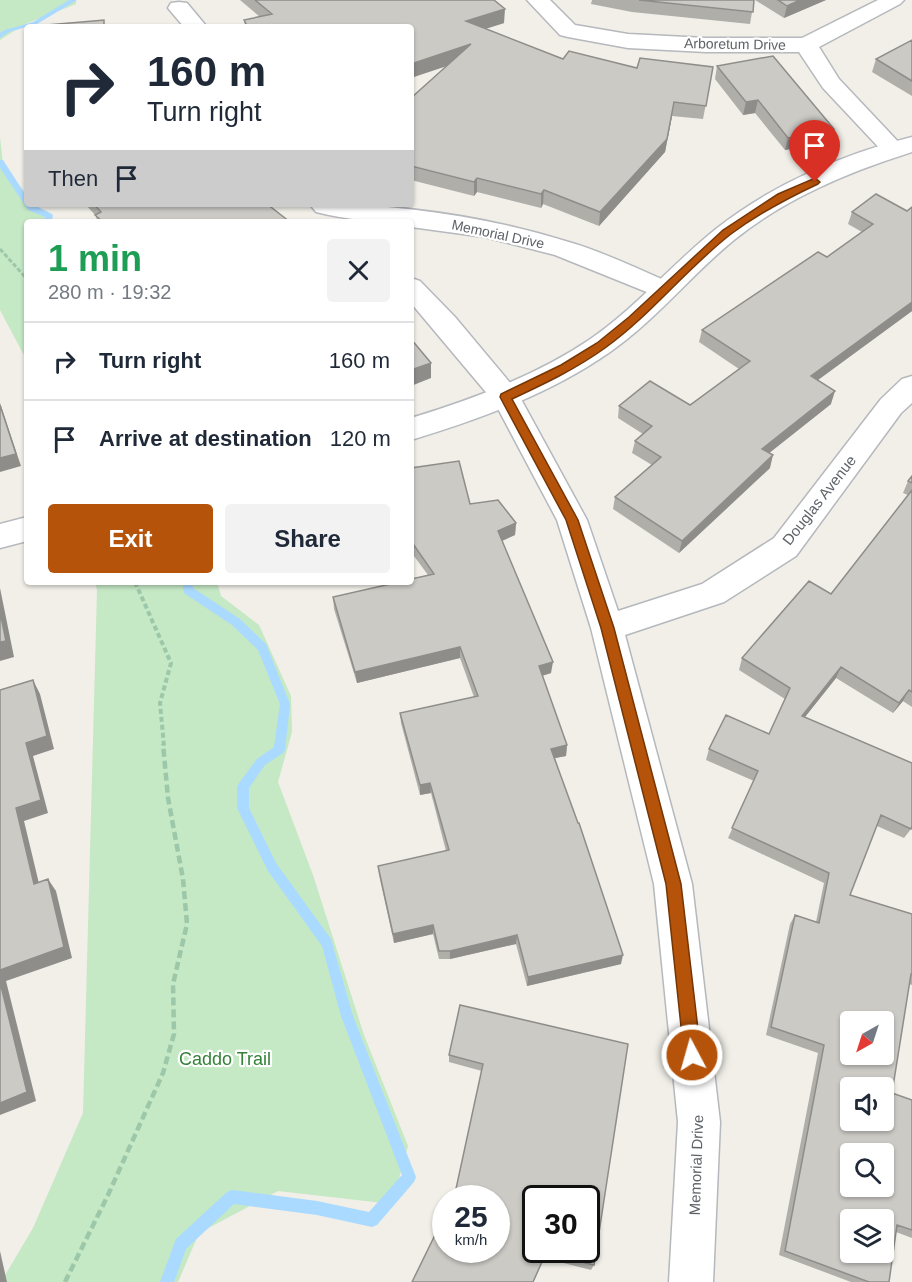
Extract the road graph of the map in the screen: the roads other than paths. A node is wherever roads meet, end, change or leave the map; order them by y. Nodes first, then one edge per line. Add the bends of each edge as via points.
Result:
1 (538, 0) edge
2 (893, 0) edge
3 (179, 8) dead end
4 (193, 24) edge
5 (806, 45) junction
6 (903, 146) edge
7 (330, 211) edge
8 (393, 219) edge
9 (414, 222) edge
10 (414, 290) edge
11 (664, 290) junction
12 (912, 386) edge
13 (506, 397) junction
14 (414, 428) edge
15 (24, 530) edge
16 (0, 536) edge
17 (607, 628) junction
18 (692, 1282) edge

1 - 5 street, Arboretum Drive via 568,30 639,41
2 - 5 street, Arboretum Drive
3 - 4 street
5 - 6 street via 831,83
6 - 11 street via 782,196 727,232
7 - 8 street, Memorial Drive
9 - 11 street, Memorial Drive via 496,232 564,249
10 - 13 street, Memorial Drive
11 - 13 street via 601,346
12 - 17 street, Douglas Avenue via 891,406 785,547 713,593
13 - 14 street
13 - 17 street, Memorial Drive via 572,520
15 - 16 street
17 - 18 street, Memorial Drive via 674,892 699,1122

